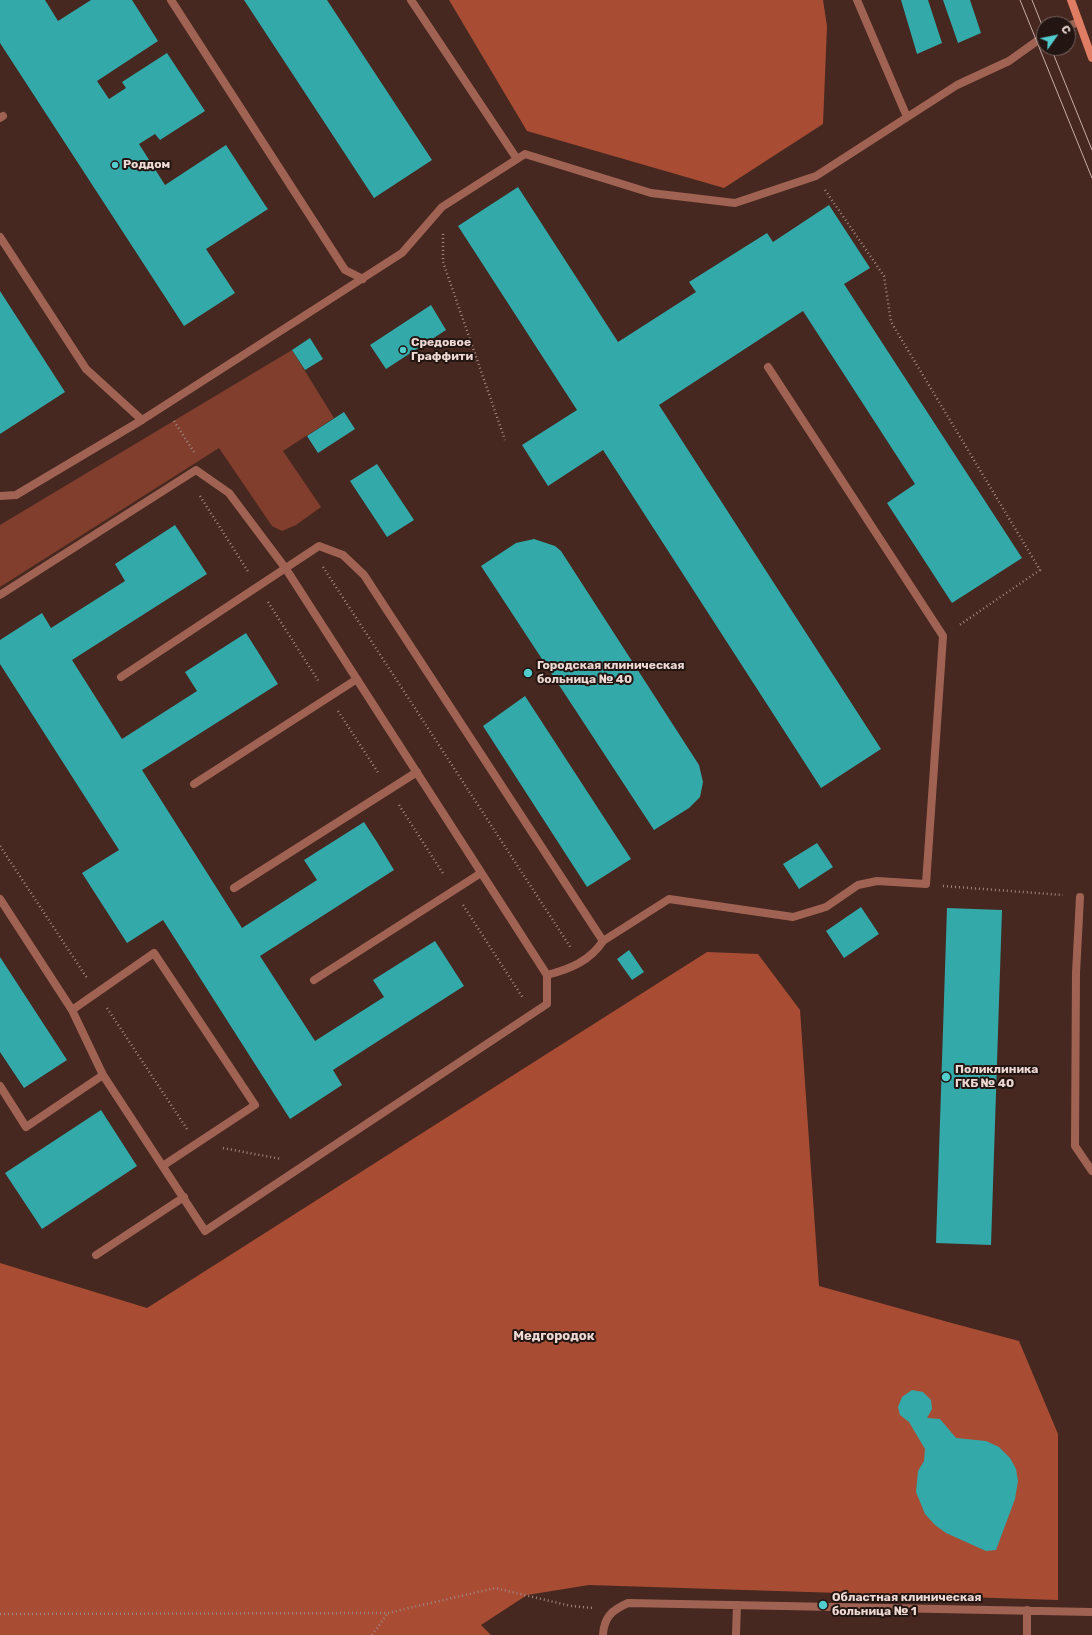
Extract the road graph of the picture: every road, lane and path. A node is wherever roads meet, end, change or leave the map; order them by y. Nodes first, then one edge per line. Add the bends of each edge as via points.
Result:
1 (171, 0) edge
2 (411, 0) edge
3 (857, 0) edge
4 (1071, 0) edge
5 (1079, 22) junction
6 (1076, 23) edge
7 (1036, 42) edge
8 (1092, 58) edge
9 (907, 117) junction
10 (517, 159) junction
11 (816, 176) junction
12 (442, 207) junction
13 (0, 237) edge
14 (363, 279) junction
15 (768, 367) dead end
16 (164, 406) junction
17 (142, 420) junction
18 (505, 440) dead end
19 (196, 470) junction
20 (187, 476) junction
21 (0, 496) edge
22 (313, 551) junction
23 (286, 569) junction
24 (258, 587) junction
25 (0, 595) edge
26 (943, 636) junction
27 (122, 677) dead end
28 (358, 679) junction
29 (329, 697) junction
30 (417, 772) junction
31 (194, 784) dead end
32 (389, 790) junction
33 (481, 872) junction
34 (926, 884) junction
35 (234, 888) dead end
36 (453, 890) junction
37 (1080, 897) joint
38 (0, 899) edge
39 (603, 941) junction
40 (580, 962) junction
41 (547, 975) junction
42 (314, 980) dead end
43 (72, 1010) junction
44 (532, 1014) junction
45 (103, 1075) junction
46 (0, 1086) edge
47 (196, 1144) junction
48 (307, 1163) junction
49 (164, 1166) junction
50 (1092, 1171) edge
51 (184, 1197) junction
52 (96, 1255) dead end
53 (737, 1605) junction
54 (614, 1610) junction
55 (1028, 1610) junction
56 (1092, 1612) edge
57 (388, 1613) junction
58 (0, 1614) edge
59 (372, 1635) edge
60 (604, 1635) edge
61 (736, 1635) edge
62 (1027, 1635) edge

1 - 14 lane via 345,270
2 - 10 lane
3 - 9 lane
4 - 5 street
5 - 6 lane
5 - 8 street
7 - 9 lane via 1008,61 957,85
9 - 11 lane
10 - 11 lane via 525,154 652,193 735,203
10 - 12 lane
11 - 26 path via 884,276 891,322 1040,570
12 - 14 lane via 402,253
12 - 18 path via 443,262
13 - 17 lane via 86,369
14 - 16 lane
15 - 26 lane
16 - 17 lane
16 - 19 path via 196,455
17 - 21 lane via 16,495
19 - 20 lane
19 - 23 lane via 229,493
20 - 24 path
20 - 25 lane
22 - 23 lane
22 - 39 lane via 319,546 343,555 364,575
22 - 40 path
23 - 24 lane
23 - 28 lane
24 - 27 lane
24 - 29 path
26 - 34 lane
28 - 29 lane
28 - 30 lane
29 - 31 lane
29 - 32 path
30 - 32 lane
30 - 33 lane
32 - 35 lane
32 - 36 path
33 - 36 lane
33 - 41 lane
34 - 37 path
34 - 39 lane via 877,881 858,885 826,907 793,917 669,899
36 - 42 lane
36 - 44 path
37 - 50 lane via 1076,973 1076,1146
38 - 43 lane
39 - 40 lane via 596,951
40 - 41 lane via 571,968
41 - 44 lane via 547,1004
43 - 45 lane
43 - 47 lane via 154,953 255,1105
44 - 48 lane
45 - 46 lane via 26,1128
45 - 49 lane
47 - 48 path
47 - 49 lane
48 - 51 lane via 205,1231
49 - 51 lane
51 - 52 lane
53 - 54 lane via 628,1603
53 - 55 lane
53 - 61 lane
54 - 57 path via 571,1606 494,1588
54 - 60 lane via 604,1625
55 - 56 lane
55 - 62 lane
57 - 58 path
57 - 59 path

